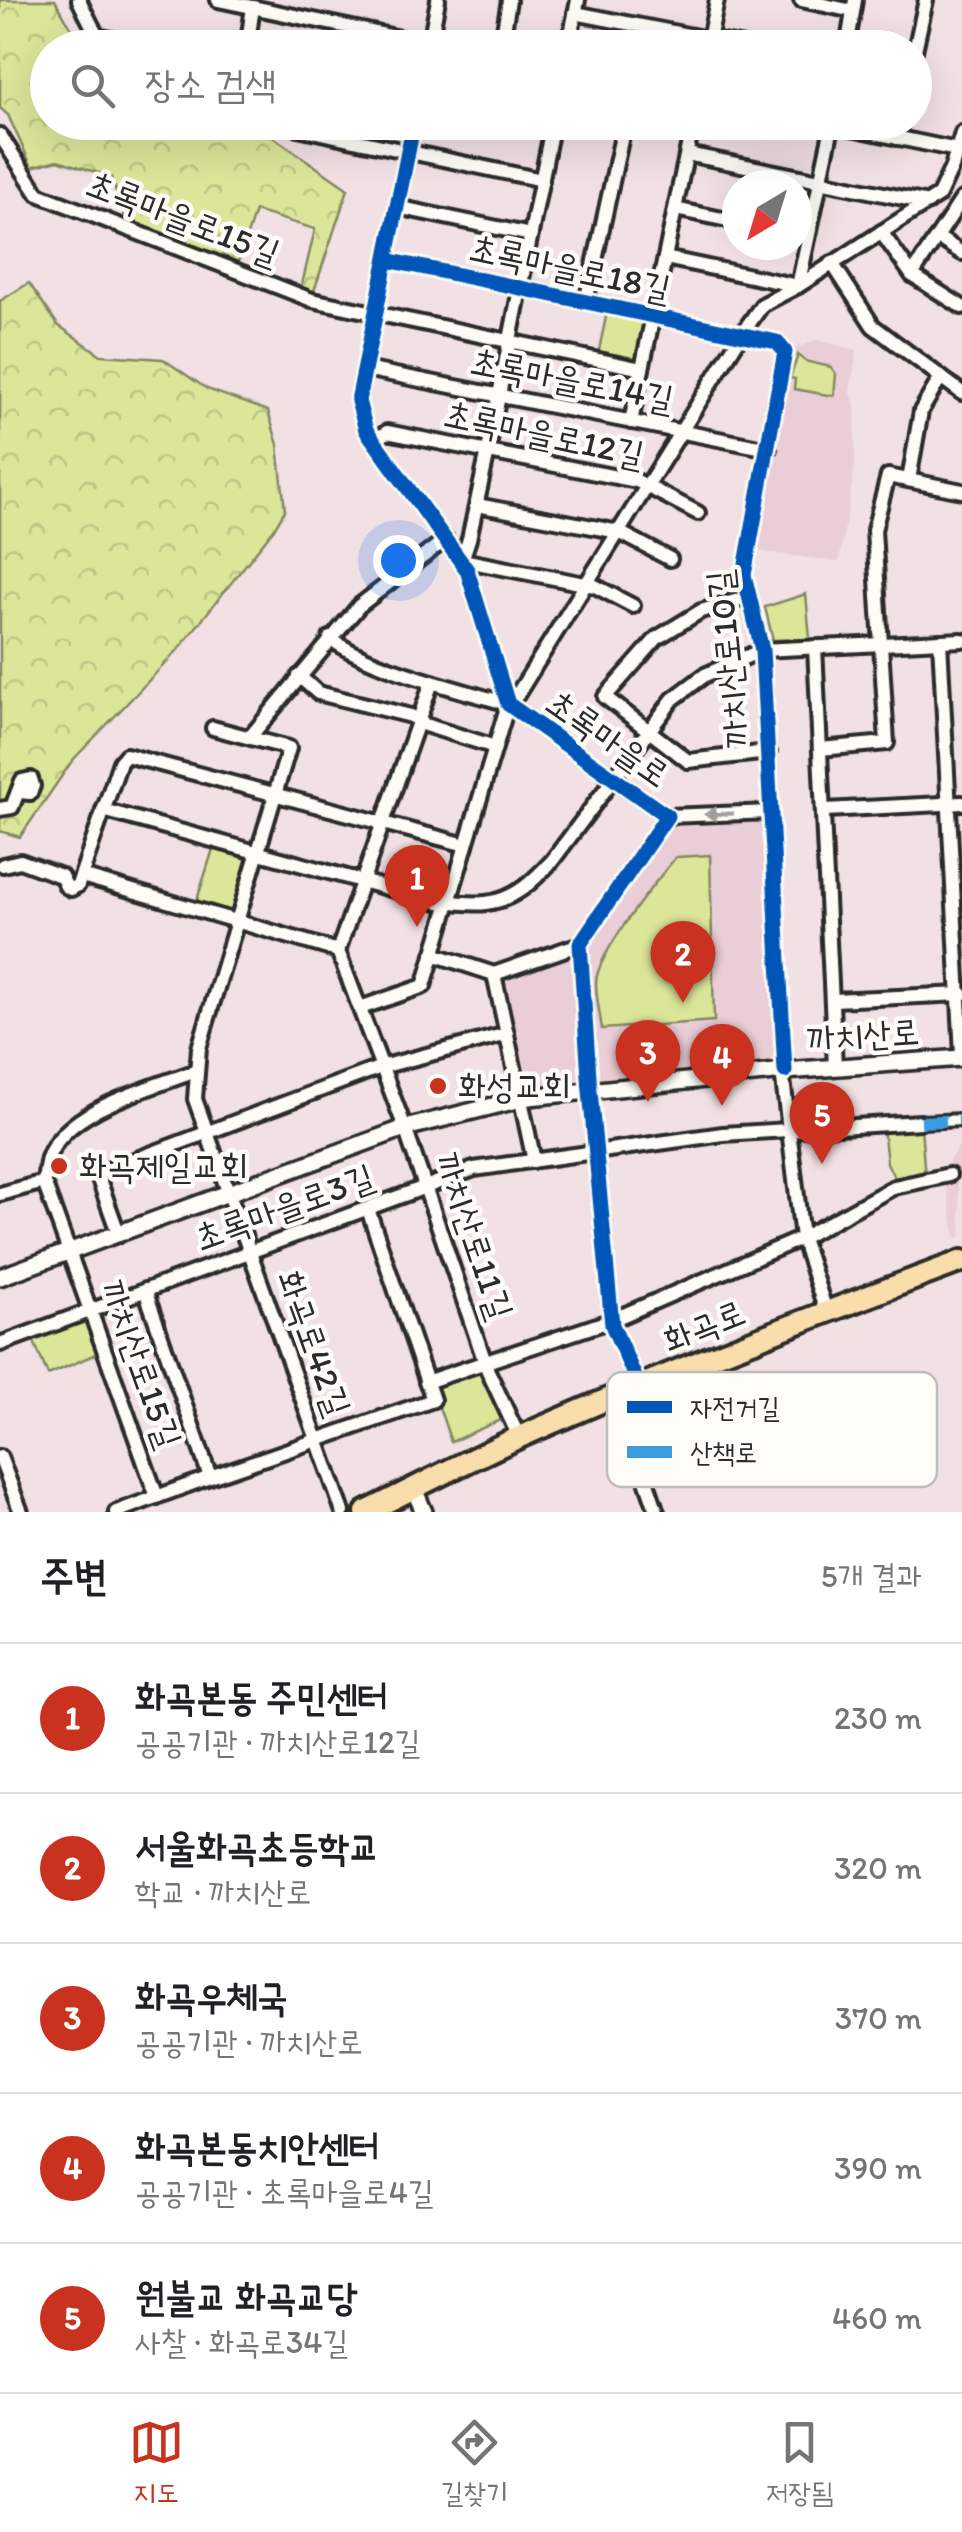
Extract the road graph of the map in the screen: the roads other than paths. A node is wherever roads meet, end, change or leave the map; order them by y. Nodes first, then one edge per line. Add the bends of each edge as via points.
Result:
1 (79, 0) edge
2 (218, 0) edge
3 (438, 0) edge
4 (509, 0) edge
5 (717, 0) edge
6 (801, 0) edge
7 (926, 0) edge
8 (576, 6) edge
9 (854, 6) edge
10 (253, 7) junction
11 (93, 30) edge
12 (250, 30) edge
13 (357, 30) edge
14 (432, 30) edge
15 (504, 30) edge
16 (659, 30) edge
17 (711, 30) edge
18 (919, 30) edge
19 (962, 133) edge
20 (0, 135) edge
21 (350, 140) edge
22 (411, 140) edge
23 (550, 140) edge
24 (621, 140) edge
25 (690, 140) edge
26 (827, 140) edge
27 (908, 140) edge
28 (960, 150) edge
29 (408, 153) junction
30 (687, 154) junction
31 (542, 180) junction
32 (821, 180) junction
33 (962, 199) edge
34 (928, 203) junction
35 (397, 207) junction
36 (812, 208) edge
37 (675, 209) junction
38 (722, 219) edge
39 (881, 232) junction
40 (531, 235) junction
41 (937, 237) junction
42 (962, 253) edge
43 (665, 258) junction
44 (386, 260) junction
45 (801, 260) edge
46 (832, 262) junction
47 (912, 275) junction
48 (798, 286) junction
49 (521, 288) junction
50 (586, 302) junction
51 (962, 307) edge
52 (376, 314) junction
53 (653, 316) junction
54 (742, 335) junction
55 (510, 342) junction
56 (364, 369) junction
57 (642, 369) junction
58 (941, 377) junction
59 (962, 392) edge
60 (500, 396) junction
61 (631, 422) junction
62 (681, 432) junction
63 (374, 441) junction
64 (768, 449) junction
65 (488, 452) junction
66 (909, 480) junction
67 (648, 486) junction
68 (962, 491) edge
69 (477, 505) junction
70 (698, 513) dead end
71 (619, 532) junction
72 (446, 539) junction
73 (670, 559) dead end
74 (462, 560) junction
75 (586, 585) junction
76 (749, 597) junction
77 (633, 606) dead end
78 (330, 638) junction
79 (962, 640) edge
80 (940, 641) junction
81 (881, 644) junction
82 (815, 648) junction
83 (762, 650) junction
84 (299, 676) junction
85 (432, 682) junction
86 (508, 704) junction
87 (418, 720) junction
88 (213, 728) dead end
89 (648, 731) junction
90 (250, 737) junction
91 (495, 747) junction
92 (820, 748) junction
93 (769, 752) junction
94 (613, 778) junction
95 (20, 792) dead end
96 (276, 794) junction
97 (962, 803) edge
98 (946, 804) junction
99 (0, 809) edge
100 (104, 810) junction
101 (825, 810) junction
102 (771, 812) junction
103 (667, 816) junction
104 (383, 822) junction
105 (466, 845) junction
106 (259, 852) junction
107 (1, 868) edge
108 (82, 876) junction
109 (362, 881) junction
110 (449, 901) junction
111 (238, 921) junction
112 (580, 944) junction
113 (338, 951) junction
114 (433, 954) junction
115 (494, 974) junction
116 (960, 994) edge
117 (833, 1000) junction
118 (360, 1008) junction
119 (507, 1034) junction
120 (962, 1057) edge
121 (381, 1067) junction
122 (836, 1067) junction
123 (196, 1071) junction
124 (784, 1071) junction
125 (590, 1091) junction
126 (520, 1100) junction
127 (962, 1120) edge
128 (920, 1122) joint
129 (405, 1128) junction
130 (788, 1130) junction
131 (206, 1132) junction
132 (596, 1153) junction
133 (534, 1161) junction
134 (949, 1175) dead end
135 (44, 1182) junction
136 (425, 1187) junction
137 (0, 1194) edge
138 (227, 1195) junction
139 (368, 1208) junction
140 (119, 1235) junction
141 (802, 1238) junction
142 (68, 1252) junction
143 (249, 1252) junction
144 (962, 1261) edge
145 (0, 1277) edge
146 (144, 1290) junction
147 (90, 1310) junction
148 (826, 1312) junction
149 (612, 1320) junction
150 (0, 1344) edge
151 (486, 1363) junction
152 (633, 1372) edge
153 (674, 1372) edge
154 (426, 1382) junction
155 (607, 1400) edge
156 (316, 1438) junction
157 (519, 1438) junction
158 (0, 1457) edge
159 (210, 1477) junction
160 (648, 1487) edge
161 (414, 1489) junction
162 (157, 1496) junction
163 (21, 1512) edge
164 (116, 1512) edge
165 (343, 1512) edge
166 (366, 1512) edge
167 (424, 1512) edge
168 (657, 1512) edge

1 - 11 street
2 - 10 street
3 - 14 street
4 - 15 street
5 - 17 street
6 - 9 street
7 - 18 street
8 - 16 street
10 - 12 street
10 - 13 street
19 - 28 street
20 - 52 street, 초록마을로15길 via 38,194 312,300
21 - 29 street
22 - 29 street, 초록마을로
23 - 31 street
24 - 50 street, 초록마을로18길
25 - 30 street
26 - 32 street
27 - 28 street
28 - 34 street via 939,195
29 - 31 street
29 - 35 street, 초록마을로
30 - 32 street
30 - 37 street
31 - 40 street
32 - 34 street
32 - 36 street
33 - 41 street
34 - 39 street
35 - 40 street
35 - 44 street, 초록마을로
37 - 38 street
37 - 43 street
39 - 46 street
39 - 47 street
40 - 49 street
41 - 42 street
41 - 47 street
43 - 48 street
43 - 53 street
44 - 49 street, 초록마을로18길
44 - 52 street, 초록마을로
45 - 48 street
46 - 48 street
46 - 58 street via 873,326
47 - 51 street
48 - 54 street via 762,306
49 - 50 street, 초록마을로18길
49 - 55 street
50 - 53 street, 초록마을로18길
52 - 55 street, 초록마을로15길
52 - 56 street, 초록마을로
53 - 54 street, 초록마을로18길
53 - 57 street
54 - 62 street
54 - 64 street, 까치산로10길 via 777,342 784,352
55 - 57 street, 초록마을로15길
55 - 60 street
56 - 60 street, 초록마을로14길
56 - 63 street, 초록마을로 via 358,401
57 - 61 street
58 - 59 street
58 - 66 street via 921,411
60 - 61 street, 초록마을로14길
60 - 65 street
61 - 62 street, 초록마을로14길
62 - 64 street, 초록마을로14길
62 - 67 street
63 - 65 street, 초록마을로12길 via 387,432
63 - 72 street, 초록마을로
64 - 76 street, 까치산로10길 via 746,557
65 - 67 street, 초록마을로12길
65 - 69 street
66 - 68 street
66 - 81 street via 888,476 874,530
67 - 70 street, 초록마을로12길
67 - 71 street
69 - 71 street
69 - 74 street
71 - 73 street
71 - 75 street
72 - 74 street, 초록마을로
72 - 78 street via 359,606
74 - 75 street
74 - 86 street, 초록마을로
75 - 77 street
75 - 86 street
76 - 83 street, 까치산로10길
76 - 89 street, 까치산로10길 via 701,612 657,638 605,697
78 - 84 street
78 - 85 street
79 - 80 street
80 - 81 street
80 - 98 street
81 - 82 street
81 - 92 street via 888,743
82 - 83 street
82 - 92 street
83 - 89 street via 705,675 672,699
83 - 93 street, 까치산로10길
84 - 87 street via 318,693
84 - 90 street
85 - 86 street
85 - 87 street
86 - 91 street
86 - 94 street, 초록마을로
87 - 91 street
87 - 104 street
88 - 90 street
89 - 93 street, 까치산로10길 via 688,761
89 - 94 street
90 - 96 street, 화곡로42길 via 289,748
91 - 105 street
92 - 101 street
93 - 102 street, 까치산로10길
94 - 103 street, 초록마을로
94 - 110 street via 530,884 486,903
95 - 99 street via 12,807
96 - 100 street via 126,756
96 - 104 street
96 - 106 street, 화곡로42길
97 - 98 street
98 - 101 street
98 - 116 street
100 - 106 street
100 - 108 street
101 - 117 street
102 -> 103 street, 초록마을로
102 - 124 street, 까치산로10길
103 - 112 street, 초록마을로
104 - 105 street
104 - 109 street
105 - 110 street
106 - 109 street
106 - 111 street, 화곡로42길
107 - 108 street via 20,861 61,876 71,889
108 - 111 street
109 - 110 street
109 - 113 street
110 - 114 street
111 - 113 street
111 - 123 street, 화곡로42길
112 - 115 street
112 - 125 street
113 - 118 street, 까치산로11길
114 - 115 street
114 - 118 street via 424,986
115 - 119 street
116 - 117 street
116 - 120 street
117 - 122 street
118 - 121 street, 까치산로11길
119 - 121 street
119 - 126 street
120 - 122 street, 까치산로
121 - 129 street, 까치산로11길
121 - 131 street
122 - 124 street, 까치산로
123 - 131 street, 화곡로42길 via 195,1100
123 - 135 street via 78,1122 48,1157
124 - 125 street, 까치산로
124 - 130 street, 까치산로10길
125 - 126 street, 까치산로
125 - 132 street
126 - 129 street, 까치산로
126 - 133 street
127 - 128 street
128 - 130 street, 초록마을로3길
129 - 136 street, 까치산로11길
129 - 138 street, 까치산로
130 - 132 street, 초록마을로3길
130 - 141 street, 까치산로10길
131 - 138 street, 화곡로42길
131 - 140 street via 97,1174
132 - 133 street, 초록마을로3길
132 - 149 street
133 - 136 street, 초록마을로3길 via 474,1169
134 - 141 street via 894,1188
135 - 137 street
135 - 142 street, 까치산로15길
136 - 139 street, 초록마을로3길
136 - 151 street, 까치산로11길
138 - 140 street, 까치산로
138 - 143 street, 화곡로42길
139 - 143 street, 초록마을로3길
139 - 154 street
140 - 142 street, 까치산로
141 - 148 street, 까치산로10길
141 - 149 street
142 - 145 street, 까치산로
142 - 147 street, 까치산로15길
143 - 146 street, 초록마을로3길
143 - 156 street, 화곡로42길
144 - 148 main road, 화곡로
146 - 147 street, 초록마을로3길
146 - 159 street
147 - 150 street, 초록마을로3길
147 - 162 street, 까치산로15길
148 - 153 main road, 화곡로
149 - 151 street
149 - 152 street
151 - 154 street
151 - 157 street, 까치산로11길
154 - 156 street via 433,1400
155 - 157 main road, 화곡로
156 - 159 street
156 - 165 street, 화곡로42길
157 - 161 main road, 화곡로
158 - 163 street
159 - 162 street
160 - 168 street
161 - 166 main road, 화곡로
161 - 167 street
162 - 164 street

